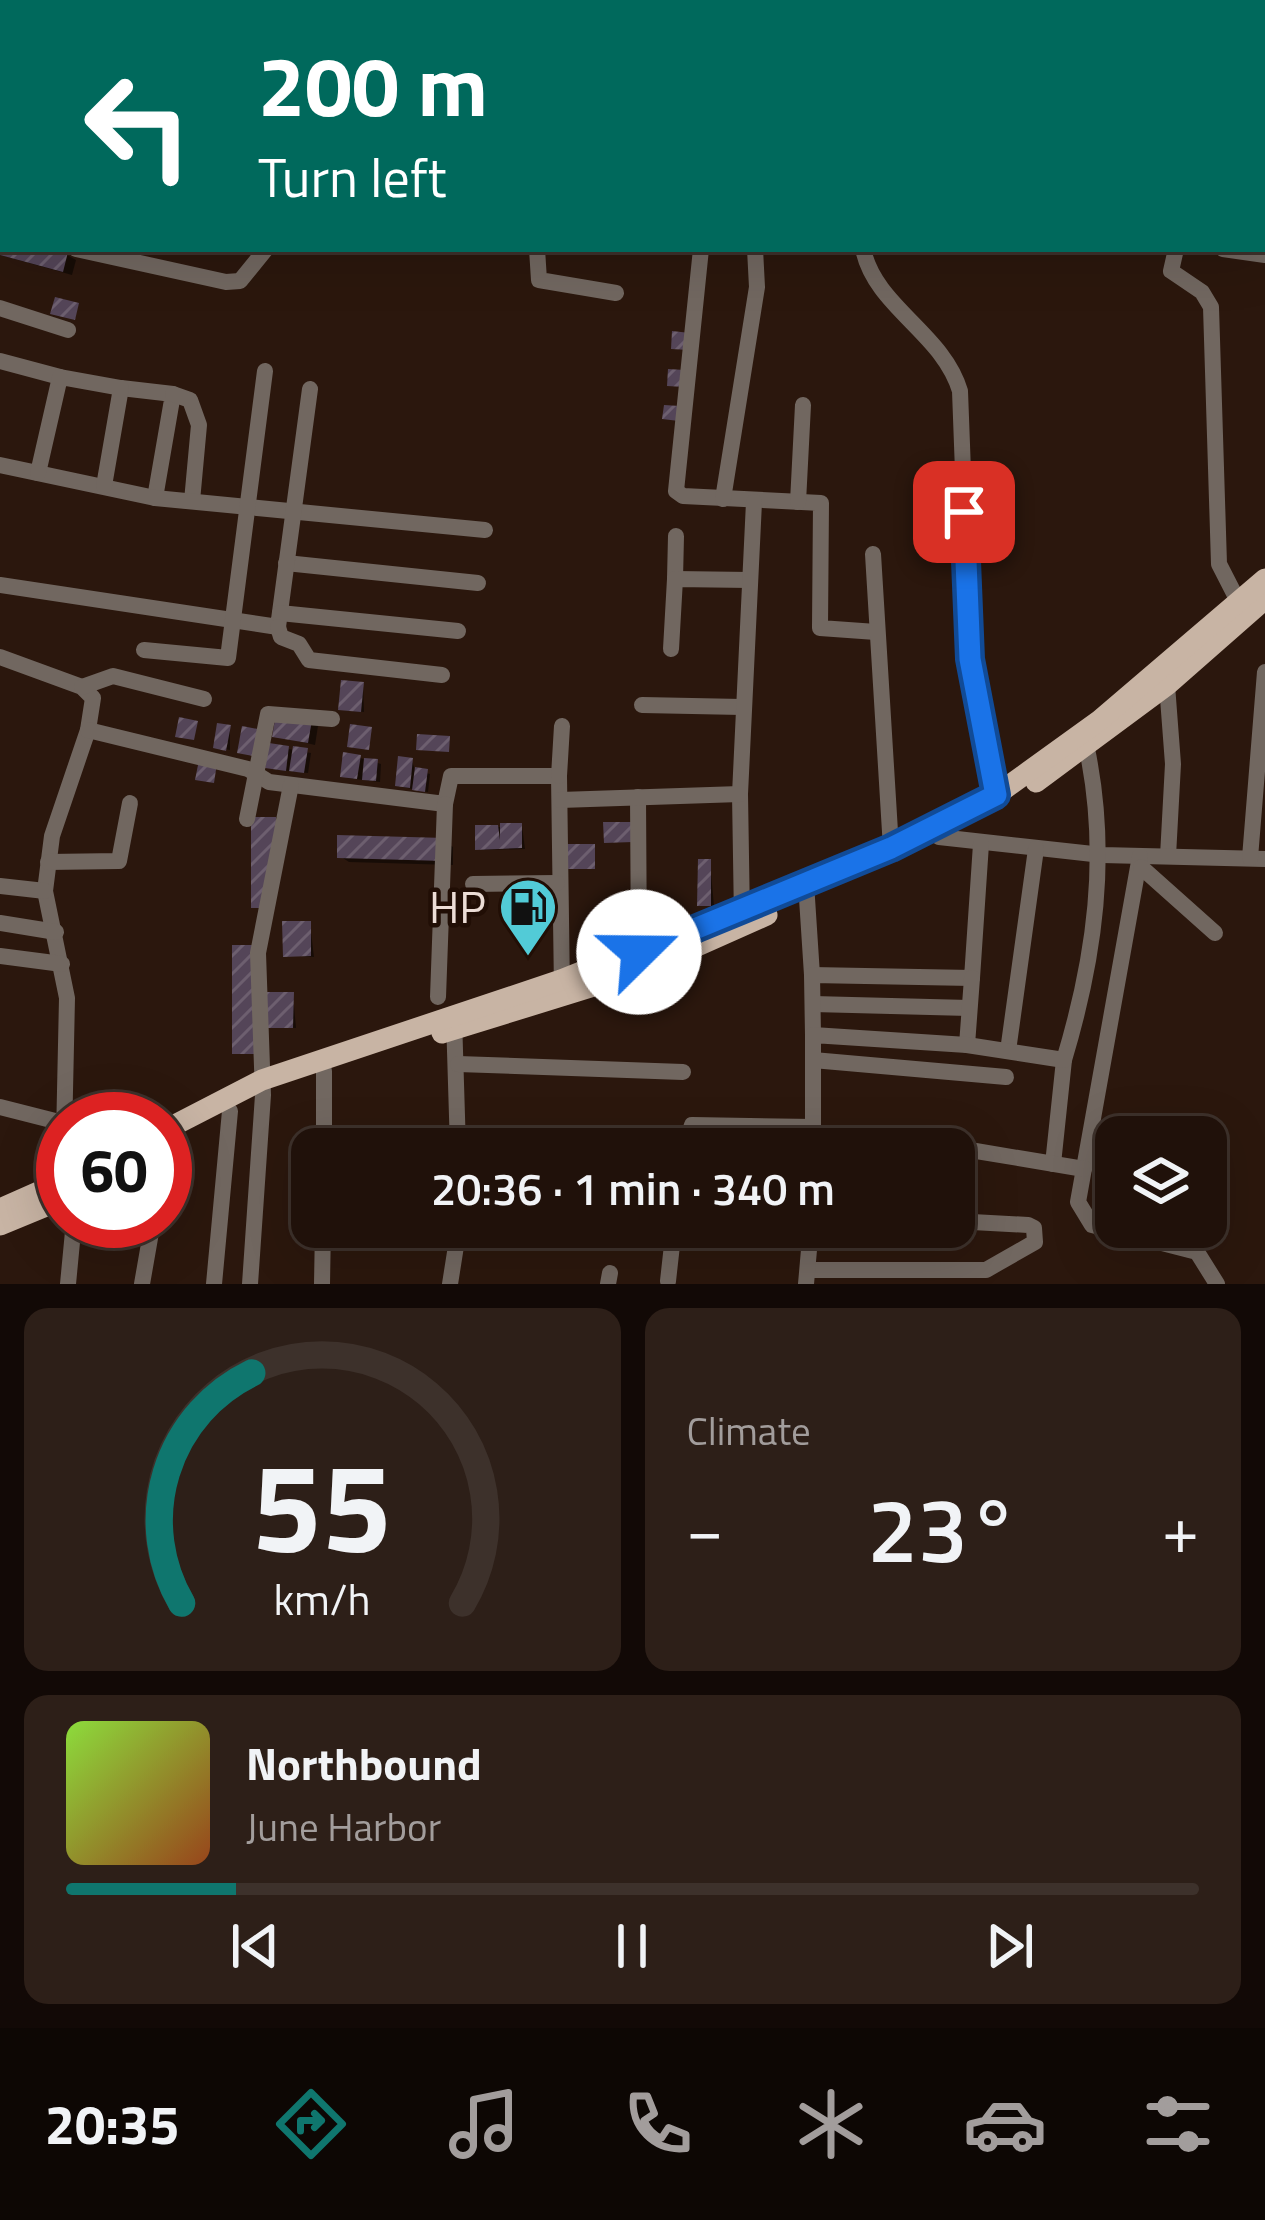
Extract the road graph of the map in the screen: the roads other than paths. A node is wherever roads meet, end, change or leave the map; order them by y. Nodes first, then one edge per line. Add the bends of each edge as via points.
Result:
1 (90, 252) edge
2 (264, 252) edge
3 (537, 252) edge
4 (701, 252) edge
5 (755, 252) edge
6 (864, 252) edge
7 (1175, 252) edge
8 (616, 292) dead end
9 (0, 308) edge
10 (68, 330) dead end
11 (0, 361) edge
12 (265, 370) dead end
13 (60, 377) junction
14 (121, 388) junction
15 (310, 388) dead end
16 (173, 394) junction
17 (803, 405) dead end
18 (0, 465) edge
19 (38, 473) junction
20 (104, 486) junction
21 (155, 498) junction
22 (723, 499) junction
23 (192, 501) junction
24 (754, 502) junction
25 (798, 502) junction
26 (251, 504) junction
27 (294, 510) junction
28 (484, 530) dead end
29 (676, 536) dead end
30 (873, 554) dead end
31 (286, 563) junction
32 (675, 579) junction
33 (1265, 579) edge
34 (750, 580) junction
35 (478, 583) dead end
36 (0, 585) edge
37 (1265, 599) edge
38 (1239, 603) junction
39 (234, 620) junction
40 (279, 620) junction
41 (458, 632) dead end
42 (876, 632) junction
43 (671, 649) dead end
44 (144, 650) dead end
45 (0, 657) edge
46 (1265, 672) edge
47 (442, 675) dead end
48 (1167, 685) junction
49 (82, 687) junction
50 (204, 699) dead end
51 (642, 705) dead end
52 (742, 707) junction
53 (332, 718) dead end
54 (562, 726) dead end
55 (88, 730) junction
56 (1087, 749) junction
57 (257, 775) junction
58 (559, 776) junction
59 (291, 785) junction
60 (740, 794) junction
61 (996, 795) junction
62 (638, 797) junction
63 (560, 800) junction
64 (130, 803) dead end
65 (445, 804) junction
66 (247, 819) dead end
67 (933, 833) junction
68 (982, 844) junction
69 (891, 848) junction
70 (1036, 849) junction
71 (1102, 855) junction
72 (1168, 856) junction
73 (1257, 858) edge
74 (48, 862) junction
75 (1141, 862) junction
76 (557, 883) junction
77 (473, 884) dead end
78 (0, 886) edge
79 (46, 891) junction
80 (806, 891) junction
81 (742, 918) junction
82 (0, 923) edge
83 (56, 932) junction
84 (1215, 933) dead end
85 (0, 956) edge
86 (639, 962) junction
87 (62, 964) junction
88 (812, 975) junction
89 (972, 978) junction
90 (562, 989) junction
91 (813, 1004) junction
92 (969, 1008) junction
93 (449, 1013) junction
94 (813, 1035) junction
95 (967, 1045) junction
96 (1008, 1052) junction
97 (813, 1060) junction
98 (1064, 1060) junction
99 (458, 1064) junction
100 (324, 1071) junction
101 (683, 1072) dead end
102 (1006, 1077) dead end
103 (263, 1088) junction
104 (65, 1092) edge
105 (0, 1107) edge
106 (230, 1111) junction
107 (36, 1116) edge
108 (192, 1118) edge
109 (324, 1128) edge
110 (458, 1128) edge
111 (813, 1128) edge
112 (192, 1130) edge
113 (975, 1152) edge
114 (1053, 1164) junction
115 (1084, 1169) junction
116 (36, 1193) edge
117 (0, 1208) edge
118 (36, 1210) edge
119 (975, 1222) edge
120 (0, 1225) edge
121 (71, 1248) edge
122 (148, 1248) edge
123 (323, 1248) edge
124 (456, 1248) edge
125 (672, 1248) edge
126 (1009, 1258) junction
127 (807, 1277) edge
128 (668, 1281) dead end
129 (68, 1284) edge
130 (142, 1284) edge
131 (214, 1284) edge
132 (250, 1284) edge
133 (322, 1284) edge
134 (450, 1284) edge
135 (1006, 1284) edge
136 (1217, 1284) edge

1 - 2 street via 226,282 240,281
3 - 8 street via 539,280
4 - 22 street via 675,487 683,496
5 - 22 street via 757,287
6 - 61 street via 871,276 948,361 960,391 970,659
7 - 38 street via 1172,272 1211,307 1220,564
9 - 10 street
11 - 13 street
12 - 26 street
13 - 14 street
13 - 19 street
14 - 16 street
14 - 20 street
15 - 27 street
16 - 21 street
16 - 23 street via 198,413
17 - 25 street
18 - 19 street
19 - 20 street
20 - 21 street
21 - 23 street
22 - 24 street
23 - 26 street
24 - 25 street
24 - 34 street
25 - 42 street via 824,507 820,628
26 - 27 street
26 - 39 street
27 - 28 street
27 - 31 street
29 - 32 street
30 - 42 street
31 - 35 street
31 - 40 street
32 - 34 street
32 - 43 street
33 - 38 main road
34 - 52 street
36 - 39 street
37 - 48 main road
38 - 61 main road
39 - 40 street
39 - 44 street via 226,659
40 - 41 street
40 - 47 street via 281,637 299,644 309,660
42 - 69 street
45 - 49 street
46 - 73 street
48 - 56 main road
48 - 72 street
49 - 50 street via 113,676
49 - 55 street via 93,698
51 - 52 street
52 - 60 street
53 - 57 street via 268,714
54 - 58 street
55 - 57 street
55 - 74 street
56 - 67 main road via 999,809
56 - 71 street
57 - 59 street
57 - 66 street
58 - 63 street
58 - 65 street via 452,776
59 - 65 street
59 - 103 street via 259,952
60 - 62 street
60 - 81 street
61 - 67 main road
62 - 63 street
62 - 86 street
63 - 76 street
64 - 74 street via 118,861
65 - 93 street
67 - 68 street
67 - 69 main road
67 - 80 main road
68 - 70 street
68 - 89 street
69 - 80 main road
70 - 71 street
70 - 96 street
71 - 75 street
71 - 98 street via 1088,970
72 - 73 street
72 - 75 street
74 - 79 street
75 - 84 street
75 - 115 street
76 - 77 street
76 - 90 street
78 - 79 street
79 - 83 street
80 - 81 main road
80 - 88 street
81 - 86 main road
82 - 83 street
83 - 87 street
85 - 87 street
86 - 90 main road
87 - 104 street
88 - 89 street
88 - 91 street
89 - 92 street
90 - 93 main road
91 - 92 street
91 - 94 street
92 - 95 street
93 - 99 street
93 - 100 main road
93 - 103 main road
94 - 95 street
94 - 97 street
95 - 96 street
96 - 98 street
97 - 102 street
97 - 111 street
98 - 114 street
99 - 101 street
99 - 110 street
100 - 103 main road
100 - 109 street
103 - 106 main road
103 - 108 main road
103 - 132 street
105 - 107 street
106 - 112 main road
106 - 131 street
113 - 114 street
114 - 115 street
115 - 136 street via 1078,1202 1089,1223 1198,1252
116 - 117 main road
118 - 120 main road
119 - 126 street via 1032,1226 1035,1242
121 - 129 street
122 - 130 street
123 - 133 street
124 - 134 street
125 - 128 street
126 - 127 street via 986,1270
126 - 135 street

